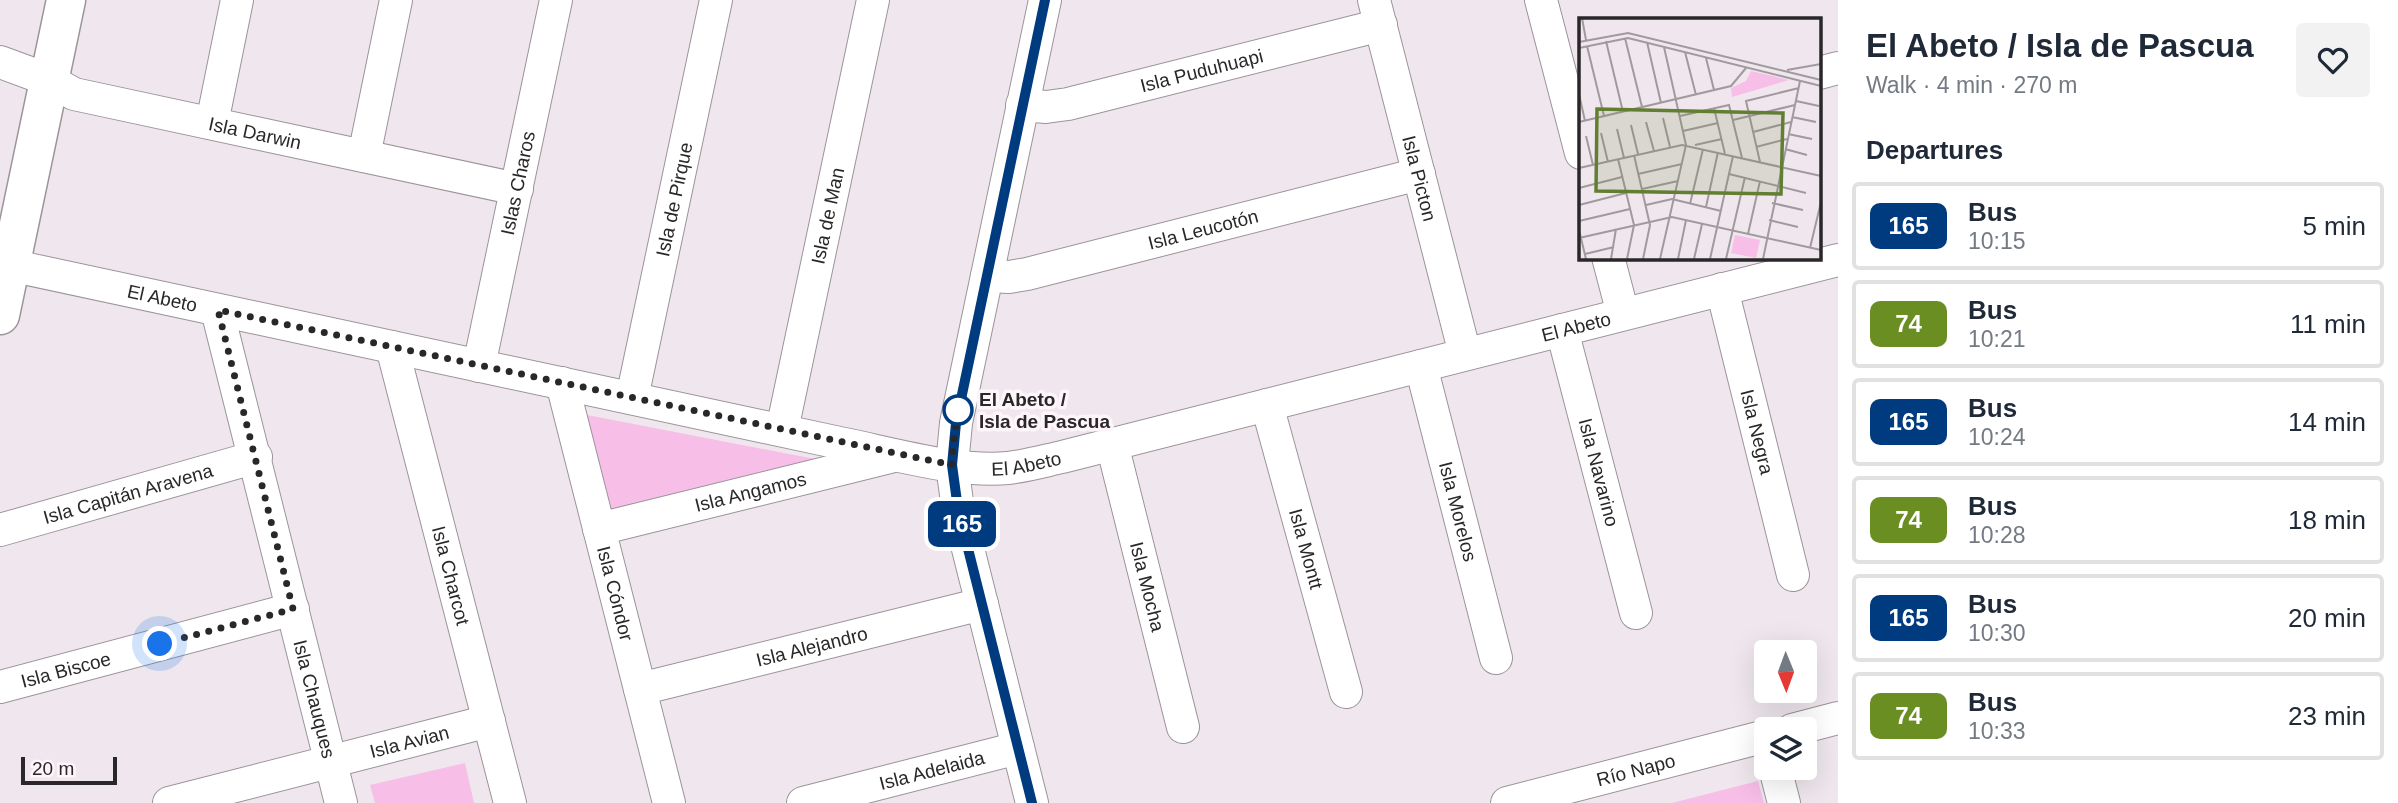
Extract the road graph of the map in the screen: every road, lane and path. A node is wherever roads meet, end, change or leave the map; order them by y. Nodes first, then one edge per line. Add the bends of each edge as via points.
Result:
1 (66, 0) edge
2 (237, 0) edge
3 (396, 0) edge
4 (556, 0) edge
5 (716, 0) edge
6 (873, 0) edge
7 (1045, 0) edge
8 (1541, 0) edge
9 (1377, 12) edge
10 (0, 62) edge
11 (1838, 68) edge
12 (1820, 73) edge
13 (49, 80) junction
14 (1022, 105) junction
15 (212, 123) junction
16 (1579, 141) edge
17 (364, 156) junction
18 (1419, 174) junction
19 (517, 189) junction
20 (1609, 259) edge
21 (1838, 260) edge
22 (5, 264) edge
23 (986, 276) junction
24 (1722, 289) junction
25 (218, 310) junction
26 (0, 314) edge
27 (1623, 314) junction
28 (1562, 330) junction
29 (391, 347) junction
30 (1465, 354) junction
31 (480, 366) junction
32 (1421, 366) junction
33 (562, 383) junction
34 (632, 398) junction
35 (1267, 405) junction
36 (782, 430) junction
37 (1112, 444) junction
38 (900, 454) junction
39 (256, 457) junction
40 (952, 465) junction
41 (599, 529) junction
42 (0, 530) edge
43 (1793, 575) dead end
44 (982, 604) junction
45 (293, 609) junction
46 (1636, 613) dead end
47 (1496, 658) dead end
48 (0, 687) edge
49 (640, 689) junction
50 (1346, 692) dead end
51 (1838, 718) edge
52 (489, 721) junction
53 (1817, 723) edge
54 (1183, 727) dead end
55 (1754, 741) edge
56 (1018, 748) junction
57 (331, 761) junction
58 (1778, 780) edge
59 (1586, 793) edge
60 (169, 803) edge
61 (341, 803) edge
62 (510, 803) edge
63 (669, 803) edge
64 (803, 803) edge
65 (1032, 803) edge
66 (1507, 803) edge
67 (1784, 803) edge

1 - 13 street
2 - 15 street
3 - 17 street
4 - 19 street, Islas Charos
5 - 34 street, Isla de Pirque
6 - 36 street, Isla de Man
7 - 14 street
8 - 16 street
9 - 14 street, Isla Puduhuapi via 1068,104
9 - 18 street, Isla Picton
10 - 13 street, Isla Darwin
11 - 12 street
13 - 15 street, Isla Darwin via 74,94
13 - 22 street
14 - 23 street
15 - 17 street, Isla Darwin
17 - 19 street, Isla Darwin
18 - 23 street, Isla Leucotón via 1027,275
18 - 30 street, Isla Picton
19 - 31 street, Islas Charos
20 - 27 street
21 - 24 street, El Abeto
22 - 25 street, El Abeto
22 - 26 street
23 - 40 street
24 - 27 street, El Abeto
24 - 43 street, Isla Negra
25 - 29 street, El Abeto
25 - 39 street, Isla Chauques
27 - 28 street, El Abeto
28 - 30 street, El Abeto
28 - 46 street, Isla Navarino
29 - 31 street, El Abeto
29 - 52 street, Isla Charcot
30 - 32 street, El Abeto
31 - 33 street, El Abeto
32 - 35 street, El Abeto
32 - 47 street, Isla Morelos
33 - 34 street, El Abeto
33 - 41 street, Isla Cóndor
34 - 36 street, El Abeto
35 - 37 street, El Abeto
35 - 50 street, Isla Montt
36 - 38 street, El Abeto
37 - 40 street, El Abeto via 1009,468
37 - 54 street, Isla Mocha
38 - 40 street, El Abeto
38 - 41 street, Isla Angamos
39 - 42 street, Isla Capitán Aravena
39 - 45 street, Isla Chauques
40 - 44 street
41 - 49 street, Isla Cóndor
44 - 49 street, Isla Alejandro
44 - 56 street
45 - 48 street, Isla Biscoe
45 - 57 street, Isla Chauques
49 - 63 street, Isla Cóndor
51 - 53 street
52 - 57 street, Isla Avian
52 - 62 street, Isla Charcot
55 - 59 street, Río Napo
56 - 64 street, Isla Adelaida
56 - 65 street
57 - 60 street, Isla Avian
57 - 61 street, Isla Chauques
58 - 67 street
59 - 66 street, Río Napo

